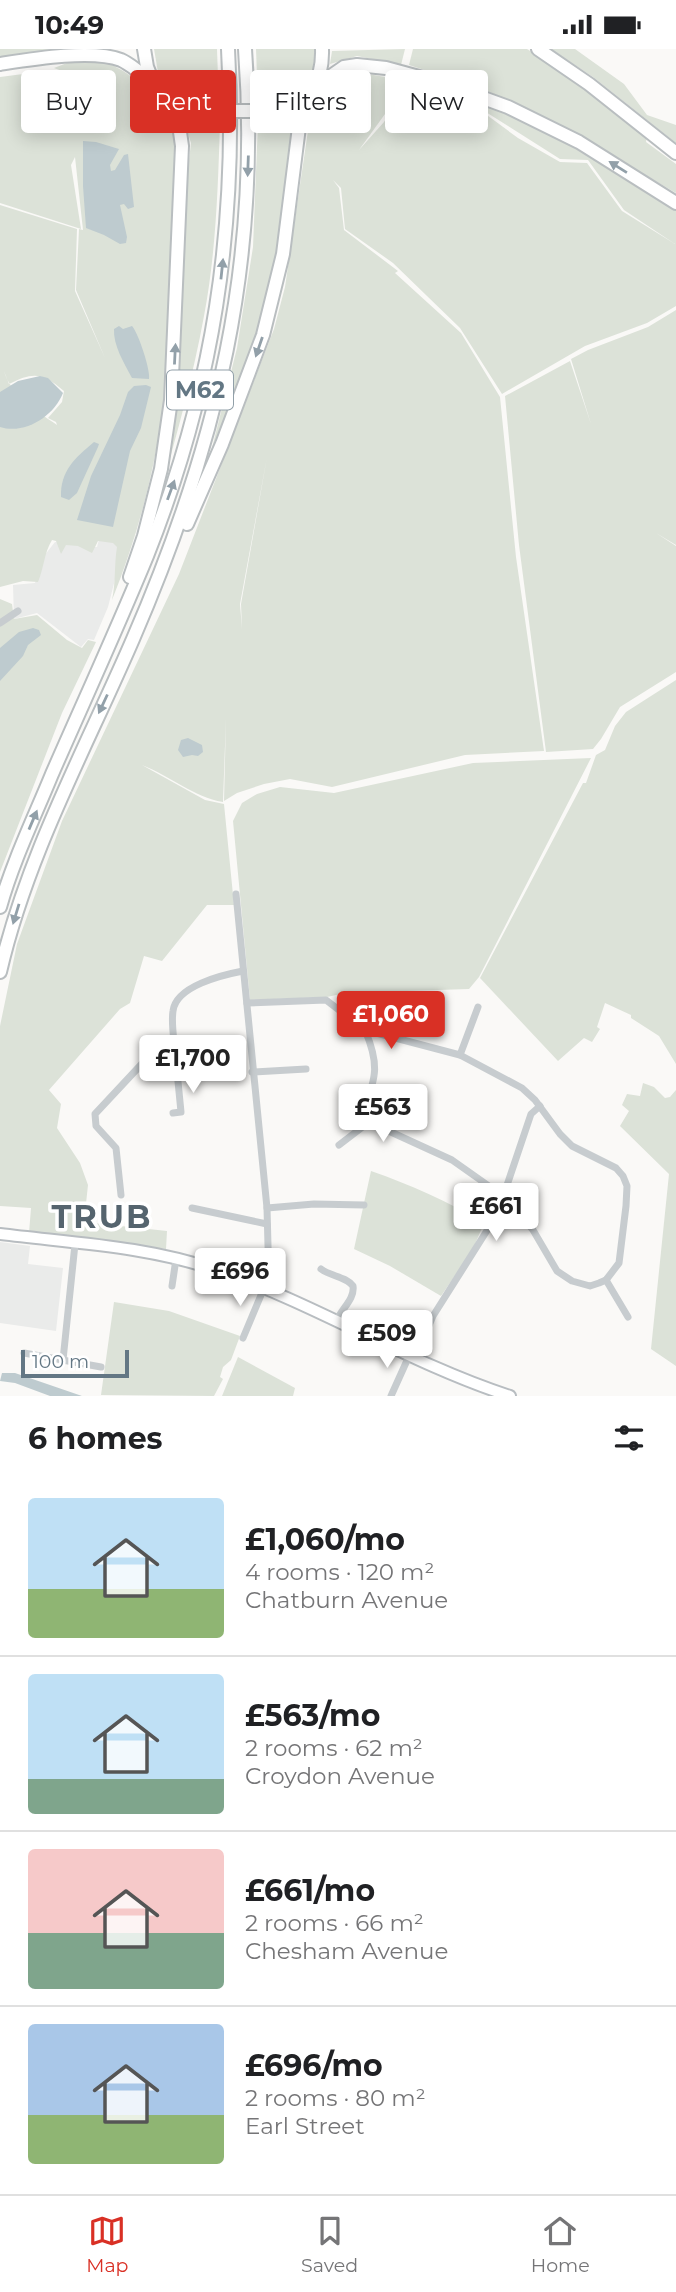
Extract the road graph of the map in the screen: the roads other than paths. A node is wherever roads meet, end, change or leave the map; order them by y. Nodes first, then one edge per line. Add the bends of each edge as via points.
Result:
1 (144, 49) edge
2 (228, 49) edge
3 (245, 49) edge
4 (322, 49) edge
5 (538, 49) edge
6 (0, 64) edge
7 (136, 70) edge
8 (148, 70) edge
9 (321, 70) edge
10 (340, 70) edge
11 (180, 133) edge
12 (298, 133) edge
13 (676, 153) edge
14 (676, 203) edge
15 (18, 611) dead end
16 (0, 623) edge
17 (132, 642) junction
18 (80, 712) junction
19 (236, 894) dead end
20 (0, 907) edge
21 (243, 971) junction
22 (0, 972) edge
23 (247, 1003) junction
24 (478, 1007) dead end
25 (365, 1030) junction
26 (175, 1051) junction
27 (460, 1055) junction
28 (306, 1069) dead end
29 (252, 1072) junction
30 (540, 1106) junction
31 (173, 1113) dead end
32 (369, 1122) junction
33 (339, 1145) dead end
34 (121, 1195) dead end
35 (502, 1198) junction
36 (363, 1205) dead end
37 (192, 1208) dead end
38 (267, 1208) junction
39 (267, 1224) junction
40 (0, 1234) edge
41 (75, 1244) junction
42 (176, 1259) junction
43 (321, 1269) dead end
44 (606, 1280) junction
45 (172, 1286) dead end
46 (266, 1289) junction
47 (628, 1317) dead end
48 (336, 1322) junction
49 (243, 1338) dead end
50 (24, 1353) dead end
51 (412, 1358) junction
52 (63, 1360) junction
53 (102, 1367) dead end
54 (391, 1396) edge
55 (510, 1396) edge

1 - 8 highway
18 -> 2 highway, M62 via 178,472 207,363 227,220
3 -> 17 highway, M62 via 250,131 247,194 228,348 199,466
4 - 9 highway
5 - 13 highway
6 - 7 highway via 64,55 106,55
14 -> 10 highway via 579,142 508,107 386,68 351,65
18 -> 11 highway, M62 via 144,536 165,446 174,357
12 -> 17 highway, M62 via 283,254 263,335 222,444
15 - 16 street
17 -> 22 highway, M62 via 37,855
20 -> 18 highway, M62
19 - 21 street
21 - 23 street
21 - 26 street via 214,977 182,994 173,1009
23 - 25 street via 326,1000
23 - 29 street
24 - 27 street
25 - 27 street
25 - 32 street via 376,1055 374,1085 364,1109
26 - 31 street via 181,1112
26 - 34 street via 151,1054 95,1114 96,1126 116,1148
27 - 30 street via 522,1088
28 - 29 street
29 - 38 street
30 - 35 street via 531,1114
30 - 44 street via 572,1146 617,1168 627,1186 619,1263
32 - 33 street
32 - 35 street via 453,1160
35 - 44 street via 533,1230 564,1277 590,1286
35 - 51 street
36 - 38 street
37 - 39 street
38 - 39 street
39 - 46 street
40 - 41 main road
41 - 42 main road
41 - 52 street
42 - 45 street
42 - 46 main road
43 - 48 street via 332,1280 346,1279 353,1286
44 - 47 street
46 - 48 main road
46 - 49 street
48 - 51 main road
50 - 52 street
51 - 54 street
51 - 55 main road
52 - 53 street

